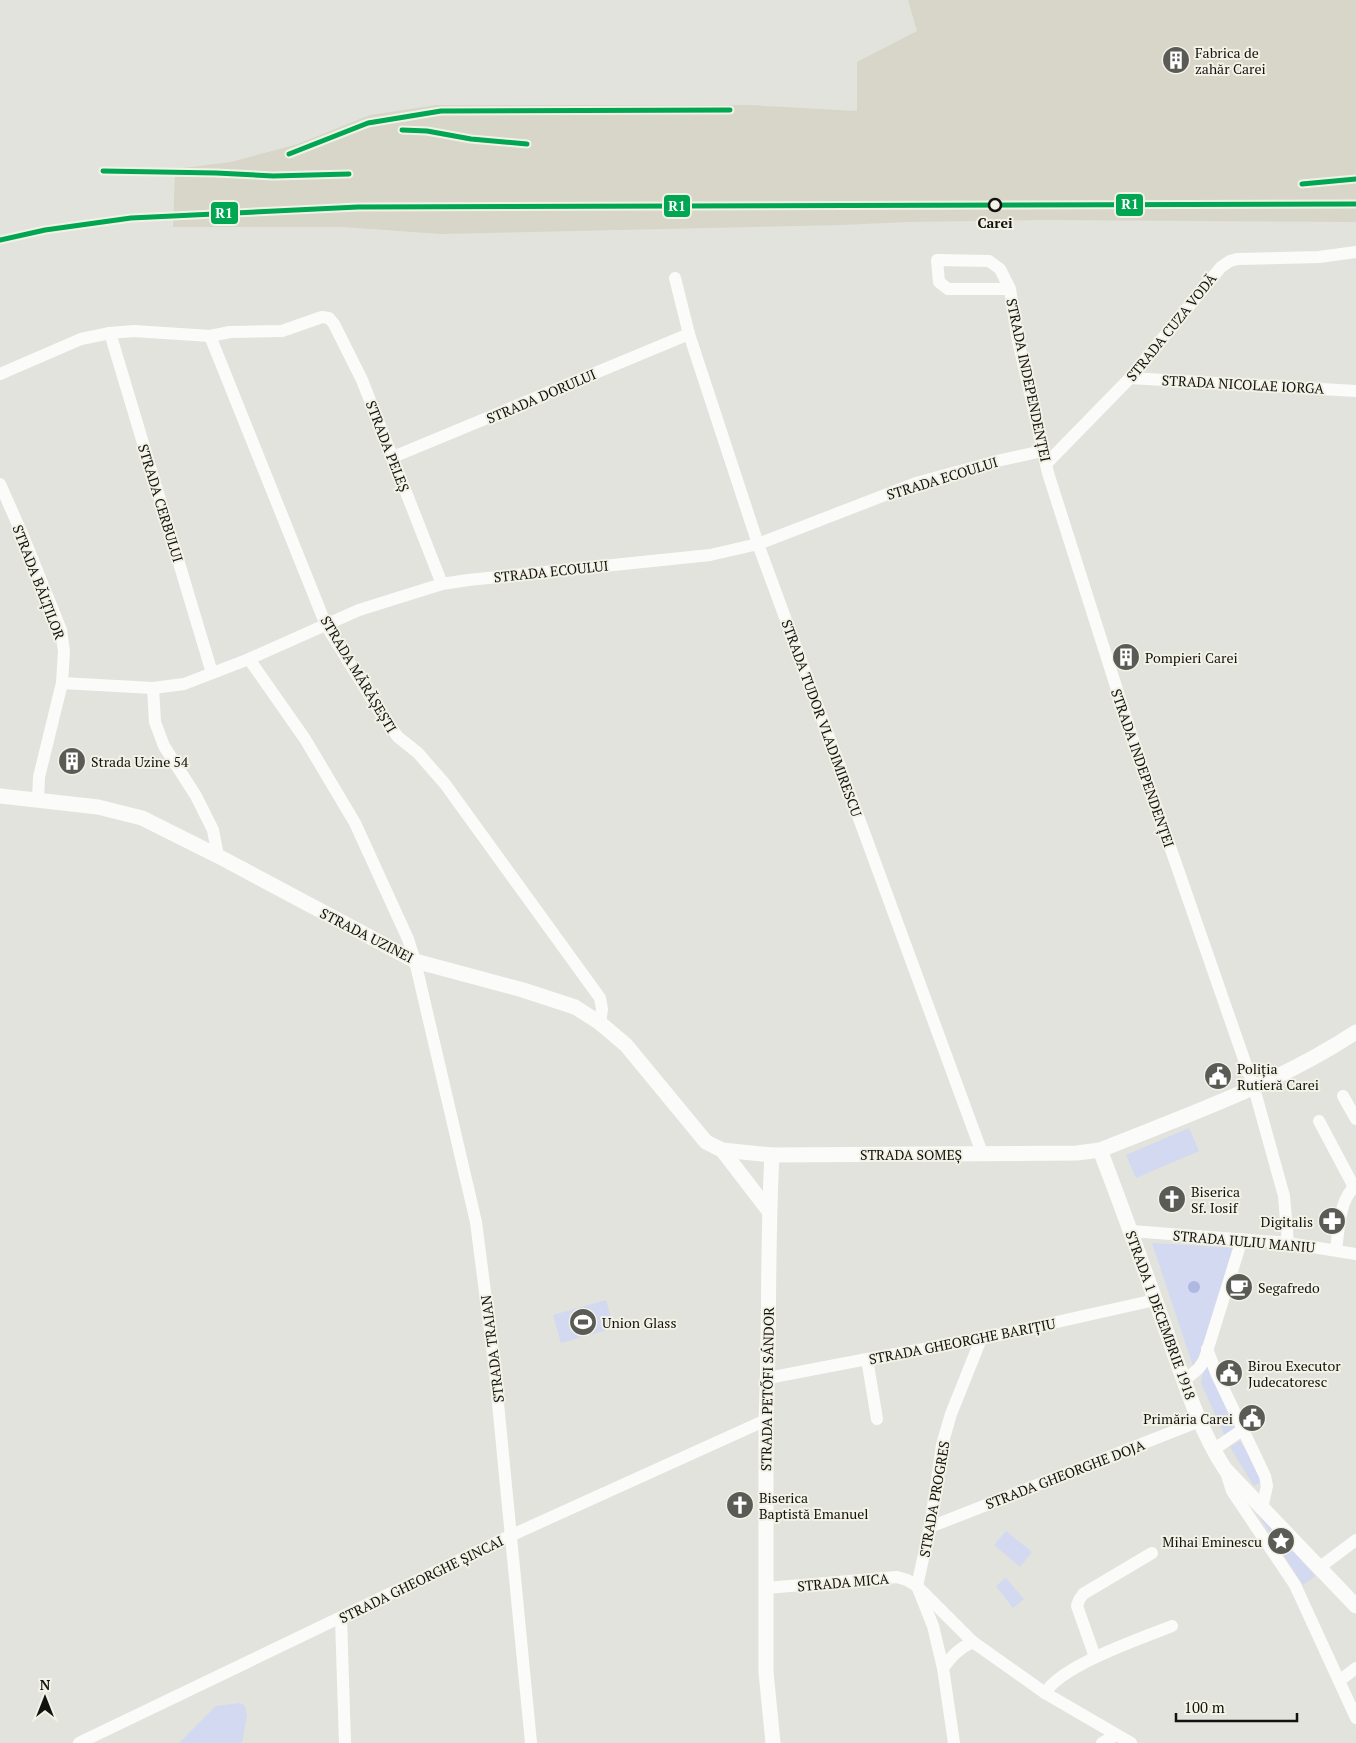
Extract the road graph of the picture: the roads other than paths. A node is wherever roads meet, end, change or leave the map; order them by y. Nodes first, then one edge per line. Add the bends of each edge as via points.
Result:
1 (1356, 252) edge
2 (675, 278) dead end
3 (1010, 289) junction
4 (110, 332) junction
5 (689, 334) junction
6 (210, 336) junction
7 (0, 374) edge
8 (1130, 378) junction
9 (1356, 391) edge
10 (1042, 451) junction
11 (393, 457) junction
12 (1046, 464) junction
13 (0, 484) edge
14 (758, 544) junction
15 (442, 584) junction
16 (326, 625) junction
17 (249, 659) junction
18 (212, 673) junction
19 (62, 682) junction
20 (153, 688) junction
21 (0, 796) edge
22 (38, 800) junction
23 (218, 856) junction
24 (415, 961) junction
25 (600, 1023) junction
26 (1356, 1032) edge
27 (1254, 1088) junction
28 (1344, 1096) dead end
29 (1356, 1119) edge
30 (1318, 1120) dead end
31 (722, 1150) junction
32 (1100, 1150) junction
33 (982, 1153) junction
34 (772, 1155) junction
35 (1355, 1186) edge
36 (769, 1212) junction
37 (1131, 1231) junction
38 (1242, 1239) junction
39 (1288, 1243) junction
40 (1336, 1250) junction
41 (1356, 1254) edge
42 (1156, 1300) junction
43 (982, 1340) junction
44 (1207, 1348) junction
45 (867, 1359) junction
46 (768, 1378) junction
47 (1184, 1381) junction
48 (878, 1419) dead end
49 (766, 1420) junction
50 (1200, 1421) junction
51 (1242, 1430) junction
52 (1213, 1450) junction
53 (1225, 1469) junction
54 (1262, 1508) junction
55 (930, 1527) junction
56 (512, 1535) junction
57 (1356, 1540) edge
58 (1152, 1553) dead end
59 (1320, 1567) junction
60 (918, 1586) junction
61 (766, 1588) junction
62 (1356, 1606) edge
63 (341, 1618) junction
64 (1172, 1626) dead end
65 (974, 1642) junction
66 (1095, 1657) junction
67 (943, 1668) junction
68 (1356, 1668) edge
69 (1339, 1681) junction
70 (1045, 1693) junction
71 (1356, 1718) edge
72 (1116, 1734) junction
73 (78, 1743) edge
74 (345, 1743) edge
75 (531, 1743) edge
76 (774, 1743) edge
77 (954, 1743) edge
78 (1102, 1743) edge
79 (1131, 1743) edge

1 - 8 street, STRADA CUZA VODĂ via 1230,261 1221,267
2 - 5 street, STRADA TUDOR VLADIMIRESCU
3 - 3 street, STRADA INDEPENDENȚEI via 948,289 939,282 936,260 988,261 1000,269
3 - 10 street, STRADA INDEPENDENȚEI
4 - 6 street
4 - 7 street via 81,339
4 - 18 street, STRADA CERBULUI
5 - 11 street, STRADA DORULUI
5 - 14 street, STRADA TUDOR VLADIMIRESCU
6 - 11 street, STRADA PELEȘ via 230,332 282,331 322,317 329,318 362,380
6 - 16 street, STRADA MĂRĂȘEȘTI
8 - 9 street, STRADA NICOLAE IORGA
8 - 12 street, STRADA CUZA VODĂ
10 - 12 street, STRADA INDEPENDENȚEI
10 - 14 street, STRADA ECOULUI via 916,483
11 - 15 street, STRADA PELEȘ
12 - 27 street, STRADA INDEPENDENȚEI via 1135,746
13 - 19 street, STRADA BĂLȚILOR via 61,630 64,651
14 - 15 street, STRADA ECOULUI via 710,555
14 - 33 street, STRADA TUDOR VLADIMIRESCU
15 - 16 street, STRADA ECOULUI via 359,610
16 - 17 street, STRADA ECOULUI
16 - 25 street, STRADA MĂRĂȘEȘTI via 381,714 398,737 418,753 445,784 600,998
17 - 18 street, STRADA ECOULUI
17 - 24 street, STRADA TRAIAN via 305,739 355,823
18 - 20 street, STRADA ECOULUI via 184,684
19 - 20 street, STRADA ECOULUI
19 - 22 street, STRADA BĂLȚILOR via 39,777
20 - 23 street via 155,722 164,746 213,830
21 - 22 main road, STRADA UZINEI
22 - 23 main road, STRADA UZINEI via 98,806 142,818
23 - 24 main road, STRADA UZINEI
24 - 25 main road, STRADA UZINEI via 575,1007
24 - 56 street, STRADA TRAIAN via 476,1222
25 - 31 main road, STRADA UZINEI via 626,1045 706,1142
26 - 27 main road, STRADA SOMEȘ
27 - 32 main road, STRADA SOMEȘ
27 - 39 street, STRADA INDEPENDENȚEI via 1284,1196
28 - 29 street
30 - 35 street
31 - 34 main road, STRADA SOMEȘ
31 - 36 main road
32 - 33 main road, STRADA SOMEȘ
32 - 37 main road, STRADA 1 DECEMBRIE 1918
33 - 34 main road, STRADA SOMEȘ
34 - 36 main road, STRADA PETŐFI SÁNDOR
35 - 40 street via 1344,1199
36 - 46 main road, STRADA PETŐFI SÁNDOR
37 - 38 street, STRADA IULIU MANIU
37 - 42 main road, STRADA 1 DECEMBRIE 1918
38 - 39 street, STRADA IULIU MANIU
38 - 44 street
39 - 40 street, STRADA IULIU MANIU
40 - 41 street, STRADA IULIU MANIU
42 - 43 street, STRADA GHEORGHE BARIȚIU
42 - 47 main road, STRADA 1 DECEMBRIE 1918
43 - 45 street, STRADA GHEORGHE BARIȚIU
43 - 55 street, STRADA PROGRES via 951,1414 942,1445
44 - 47 street via 1204,1361
44 - 51 street
45 - 46 street, STRADA GHEORGHE BARIȚIU
45 - 48 street
46 - 49 main road, STRADA PETŐFI SÁNDOR
47 - 50 main road, STRADA 1 DECEMBRIE 1918
49 - 56 street, STRADA GHEORGHE ȘINCAI
49 - 61 main road, STRADA PETŐFI SÁNDOR
50 - 52 main road, STRADA 1 DECEMBRIE 1918
50 - 55 street, STRADA GHEORGHE DOJA
51 - 52 street
51 - 54 street via 1265,1476 1267,1486
52 - 53 main road, STRADA 1 DECEMBRIE 1918
53 - 54 main road, STRADA 1 DECEMBRIE 1918
53 - 69 street via 1232,1491 1295,1585
54 - 59 main road, STRADA 1 DECEMBRIE 1918
55 - 60 street, STRADA PROGRES
56 - 63 street, STRADA GHEORGHE ȘINCAI
56 - 75 street, STRADA TRAIAN
57 - 59 street
58 - 66 street via 1083,1594 1079,1600 1077,1606
59 - 62 main road, STRADA 1 DECEMBRIE 1918
60 - 61 street, STRADA MICA via 897,1577
60 - 65 street
60 - 67 street via 933,1626
61 - 76 main road, STRADA PETŐFI SÁNDOR via 766,1672
63 - 73 street, STRADA GHEORGHE ȘINCAI
63 - 74 street
64 - 66 street
65 - 67 street via 953,1654
65 - 70 street
66 - 70 street via 1050,1684
67 - 77 street
68 - 69 street
69 - 71 street
70 - 72 street
72 - 78 street
72 - 79 street

